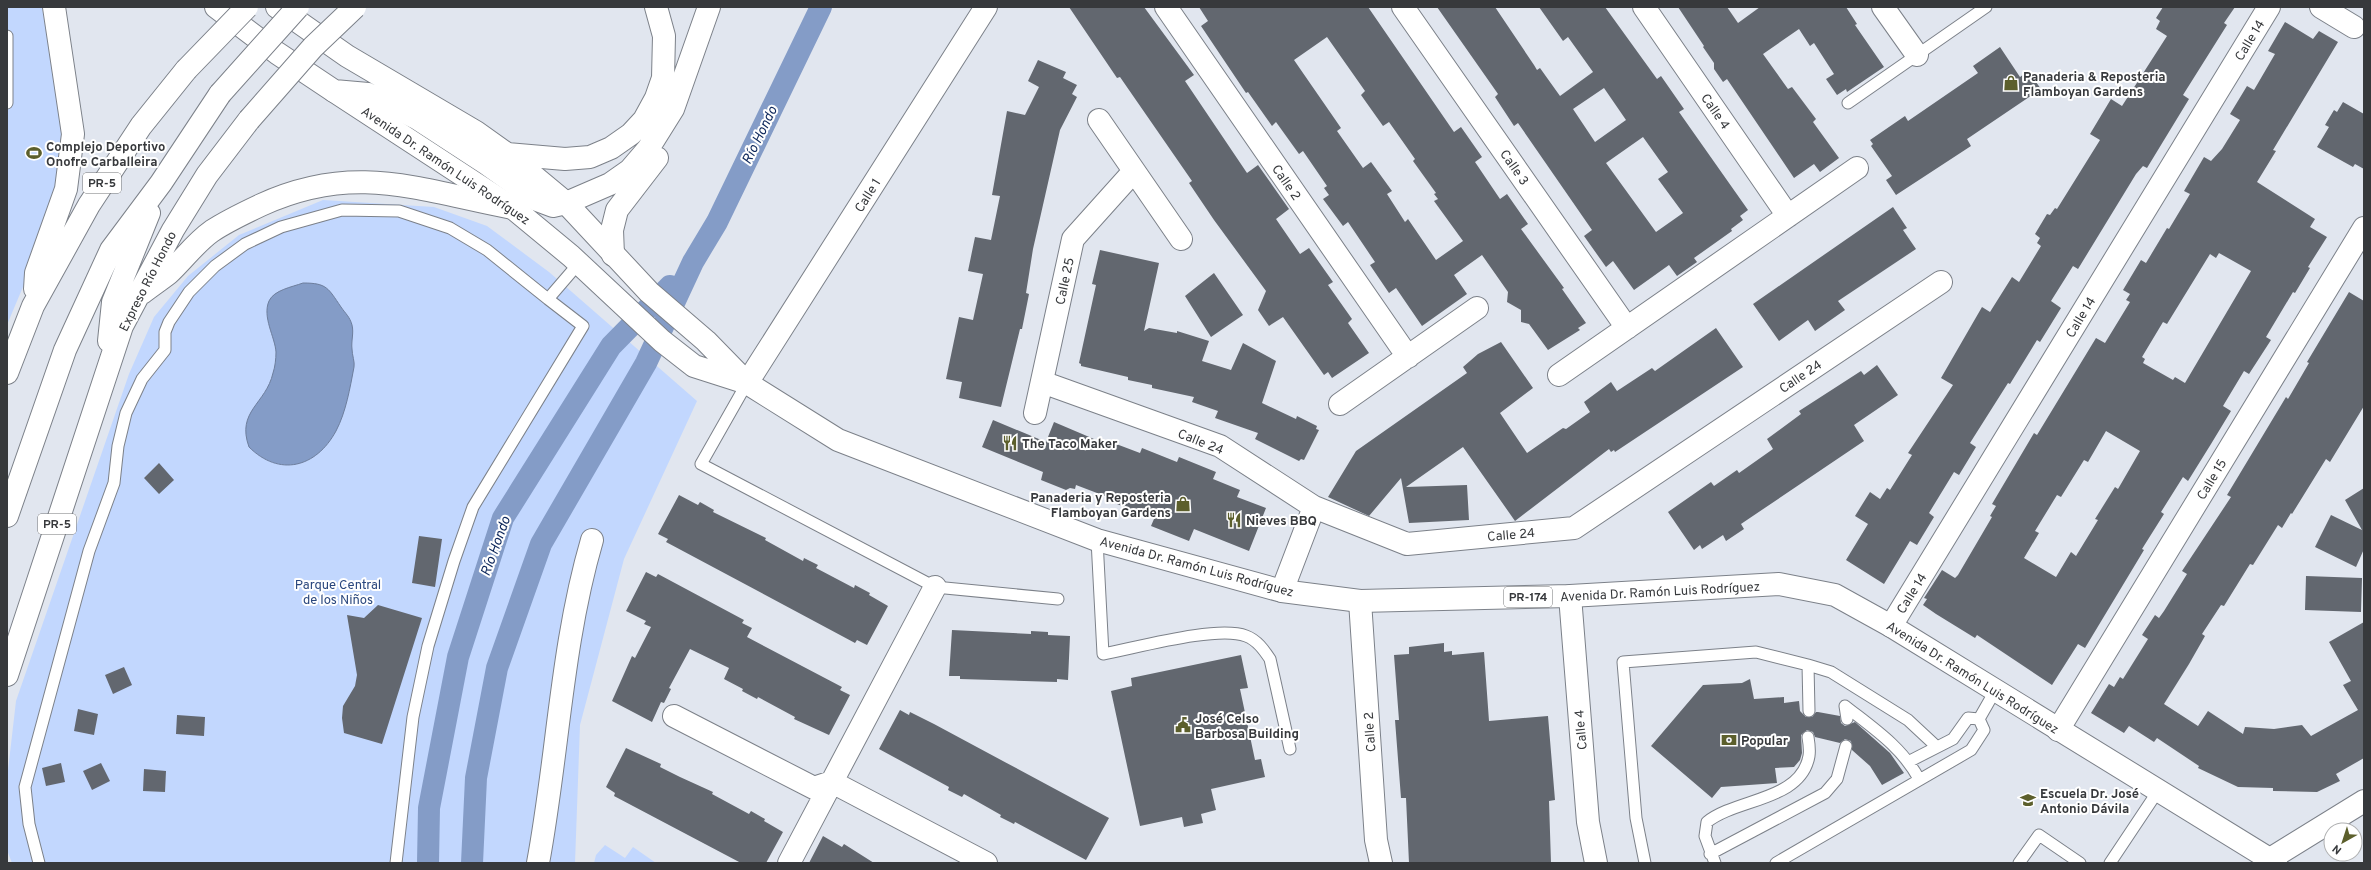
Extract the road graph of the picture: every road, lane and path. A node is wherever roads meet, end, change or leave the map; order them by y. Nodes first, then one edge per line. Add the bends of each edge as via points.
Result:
1 (54, 7) edge
2 (216, 7) edge
3 (247, 7) edge
4 (278, 7) edge
5 (298, 7) edge
6 (355, 7) edge
7 (656, 7) edge
8 (709, 7) edge
9 (718, 7) edge
10 (986, 7) edge
11 (1166, 7) edge
12 (1403, 7) edge
13 (1644, 7) edge
14 (1883, 7) edge
15 (1986, 7) edge
16 (2269, 7) edge
17 (2321, 7) edge
18 (2354, 27) dead end
19 (7, 36) edge
20 (1917, 55) junction
21 (334, 91) junction
22 (7, 103) edge
23 (1848, 103) dead end
24 (1099, 120) dead end
25 (507, 154) junction
26 (1857, 168) dead end
27 (1134, 171) junction
28 (161, 183) junction
29 (566, 203) junction
30 (513, 208) junction
31 (1788, 216) junction
32 (2364, 228) edge
33 (1181, 239) dead end
34 (613, 255) junction
35 (584, 268) junction
36 (1941, 282) dead end
37 (136, 297) junction
38 (548, 299) junction
39 (33, 306) junction
40 (1477, 308) dead end
41 (1627, 328) junction
42 (1408, 357) junction
43 (7, 373) edge
44 (106, 374) junction
45 (1559, 374) dead end
46 (1042, 382) junction
47 (747, 383) junction
48 (1340, 404) dead end
49 (1035, 413) dead end
50 (1314, 507) junction
51 (7, 516) edge
52 (592, 540) dead end
53 (1097, 540) junction
54 (935, 587) junction
55 (1282, 591) junction
56 (1570, 596) junction
57 (1058, 599) dead end
58 (1360, 601) junction
59 (1891, 626) junction
60 (1808, 665) junction
61 (7, 675) edge
62 (1995, 690) junction
63 (1809, 711) dead end
64 (674, 716) dead end
65 (1847, 719) dead end
66 (1979, 719) junction
67 (2058, 730) junction
68 (1808, 737) dead end
69 (1846, 746) dead end
70 (1937, 747) junction
71 (1290, 749) dead end
72 (1910, 761) junction
73 (1919, 779) junction
74 (832, 782) junction
75 (2158, 791) junction
76 (2364, 801) edge
77 (1712, 858) edge
78 (2273, 861) edge
79 (39, 863) edge
80 (396, 863) edge
81 (538, 863) edge
82 (789, 863) edge
83 (986, 863) edge
84 (1381, 863) edge
85 (1596, 863) edge
86 (1645, 863) edge
87 (1776, 863) edge
88 (2019, 863) edge
89 (2080, 863) edge
90 (2110, 863) edge

1 - 39 main road via 73,134 66,190 36,273
2 - 21 main road, Avenida Dr. Ramón Luis Rodríguez via 277,53
3 - 39 main road, PR-5, bridge via 186,70 141,126 119,157
4 - 25 main road, Avenida Dr. Ramón Luis Rodríguez via 347,56 443,112
5 - 28 main road, bridge via 220,94
6 - 37 main road, Expreso Río Hondo / PR-5, bridge via 313,47 249,120 207,175
7 - 25 main road via 664,36 663,78 644,120 631,134 611,148 590,157 552,159
8 - 29 main road via 674,109 651,145 630,170 610,184
9 - 34 main road via 678,126 667,146 617,210 612,230
10 - 47 main road, Calle 1
11 - 42 main road, Calle 2
12 - 41 main road, Calle 3
13 - 31 main road, Calle 4
14 - 20 main road
15 - 20 lane
16 - 59 main road, Calle 14
17 - 18 main road
19 - 22 lane
20 - 23 lane
21 - 29 main road via 368,94 444,135 537,200 553,206
21 - 30 main road, Avenida Dr. Ramón Luis Rodríguez
24 - 27 main road
25 - 29 main road, Avenida Dr. Ramón Luis Rodríguez
26 - 31 main road
27 - 33 main road
27 - 46 main road, Calle 25 via 1073,239
28 - 44 main road via 113,302
28 - 51 main road via 111,250 65,350
29 - 34 main road, Avenida Dr. Ramón Luis Rodríguez
30 - 35 main road, Avenida Dr. Ramón Luis Rodríguez
30 - 37 main road via 396,184 358,181 297,190 248,211 214,230 199,240 169,272
31 - 41 main road
32 - 67 main road, Calle 15
34 - 47 main road, Avenida Dr. Ramón Luis Rodríguez via 649,292 706,341
35 - 38 lane
35 - 47 main road, Avenida Dr. Ramón Luis Rodríguez via 624,307 694,366
36 - 50 main road, Calle 24 via 1574,528 1407,544
37 - 44 main road, Expreso Río Hondo / PR-5 via 122,326
38 - 79 lane via 487,250 450,228 399,211 356,210 342,210 281,227 245,244 215,266 189,292 165,332 164,350 142,379 126,413 118,446 114,483 89,552 25,787 29,824
38 - 80 lane via 583,326 473,507 454,561 428,646 413,717
39 - 43 main road, PR-5
40 - 42 main road
41 - 45 main road
42 - 48 main road
44 - 61 main road, Expreso Río Hondo / PR-5
46 - 49 main road, Calle 25
46 - 50 main road, Calle 24 via 1220,446
47 - 53 main road, Avenida Dr. Ramón Luis Rodríguez / PR-174 via 838,440
47 - 54 lane via 701,464
50 - 55 main road
52 - 81 main road via 583,569 566,661
53 - 55 main road, Avenida Dr. Ramón Luis Rodríguez / PR-174
53 - 71 lane via 1104,654 1220,632 1247,636 1262,646 1270,659
54 - 57 lane
54 - 74 main road
55 - 58 main road, Avenida Dr. Ramón Luis Rodríguez / PR-174
56 - 58 main road, Avenida Dr. Ramón Luis Rodríguez / PR-174
56 - 59 main road, Avenida Dr. Ramón Luis Rodríguez / PR-174 via 1779,584 1835,595
56 - 85 main road, Calle 4 via 1588,822
58 - 84 main road, Calle 2 via 1376,840
59 - 62 main road, Avenida Dr. Ramón Luis Rodríguez / PR-174
60 - 63 lane
60 - 70 lane via 1831,672 1908,720
60 - 86 lane via 1756,652 1623,662 1636,818
62 - 66 lane
62 - 67 main road, Avenida Dr. Ramón Luis Rodríguez / PR-174
64 - 74 main road via 814,788
65 - 72 lane via 1845,706 1882,734
66 - 70 lane via 1968,718 1952,739
66 - 73 lane via 1984,730 1971,750
67 - 75 main road, Avenida Dr. Ramón Luis Rodríguez / PR-174
68 - 77 lane via 1809,756 1802,772 1792,785 1719,812 1707,822 1705,836
69 - 77 lane via 1837,779 1825,792
70 - 72 lane
72 - 73 lane
73 - 87 lane
74 - 82 main road
74 - 83 main road
75 - 78 main road, Avenida Dr. Ramón Luis Rodríguez / PR-174
75 - 90 lane
76 - 78 main road
88 - 89 lane via 2039,835

